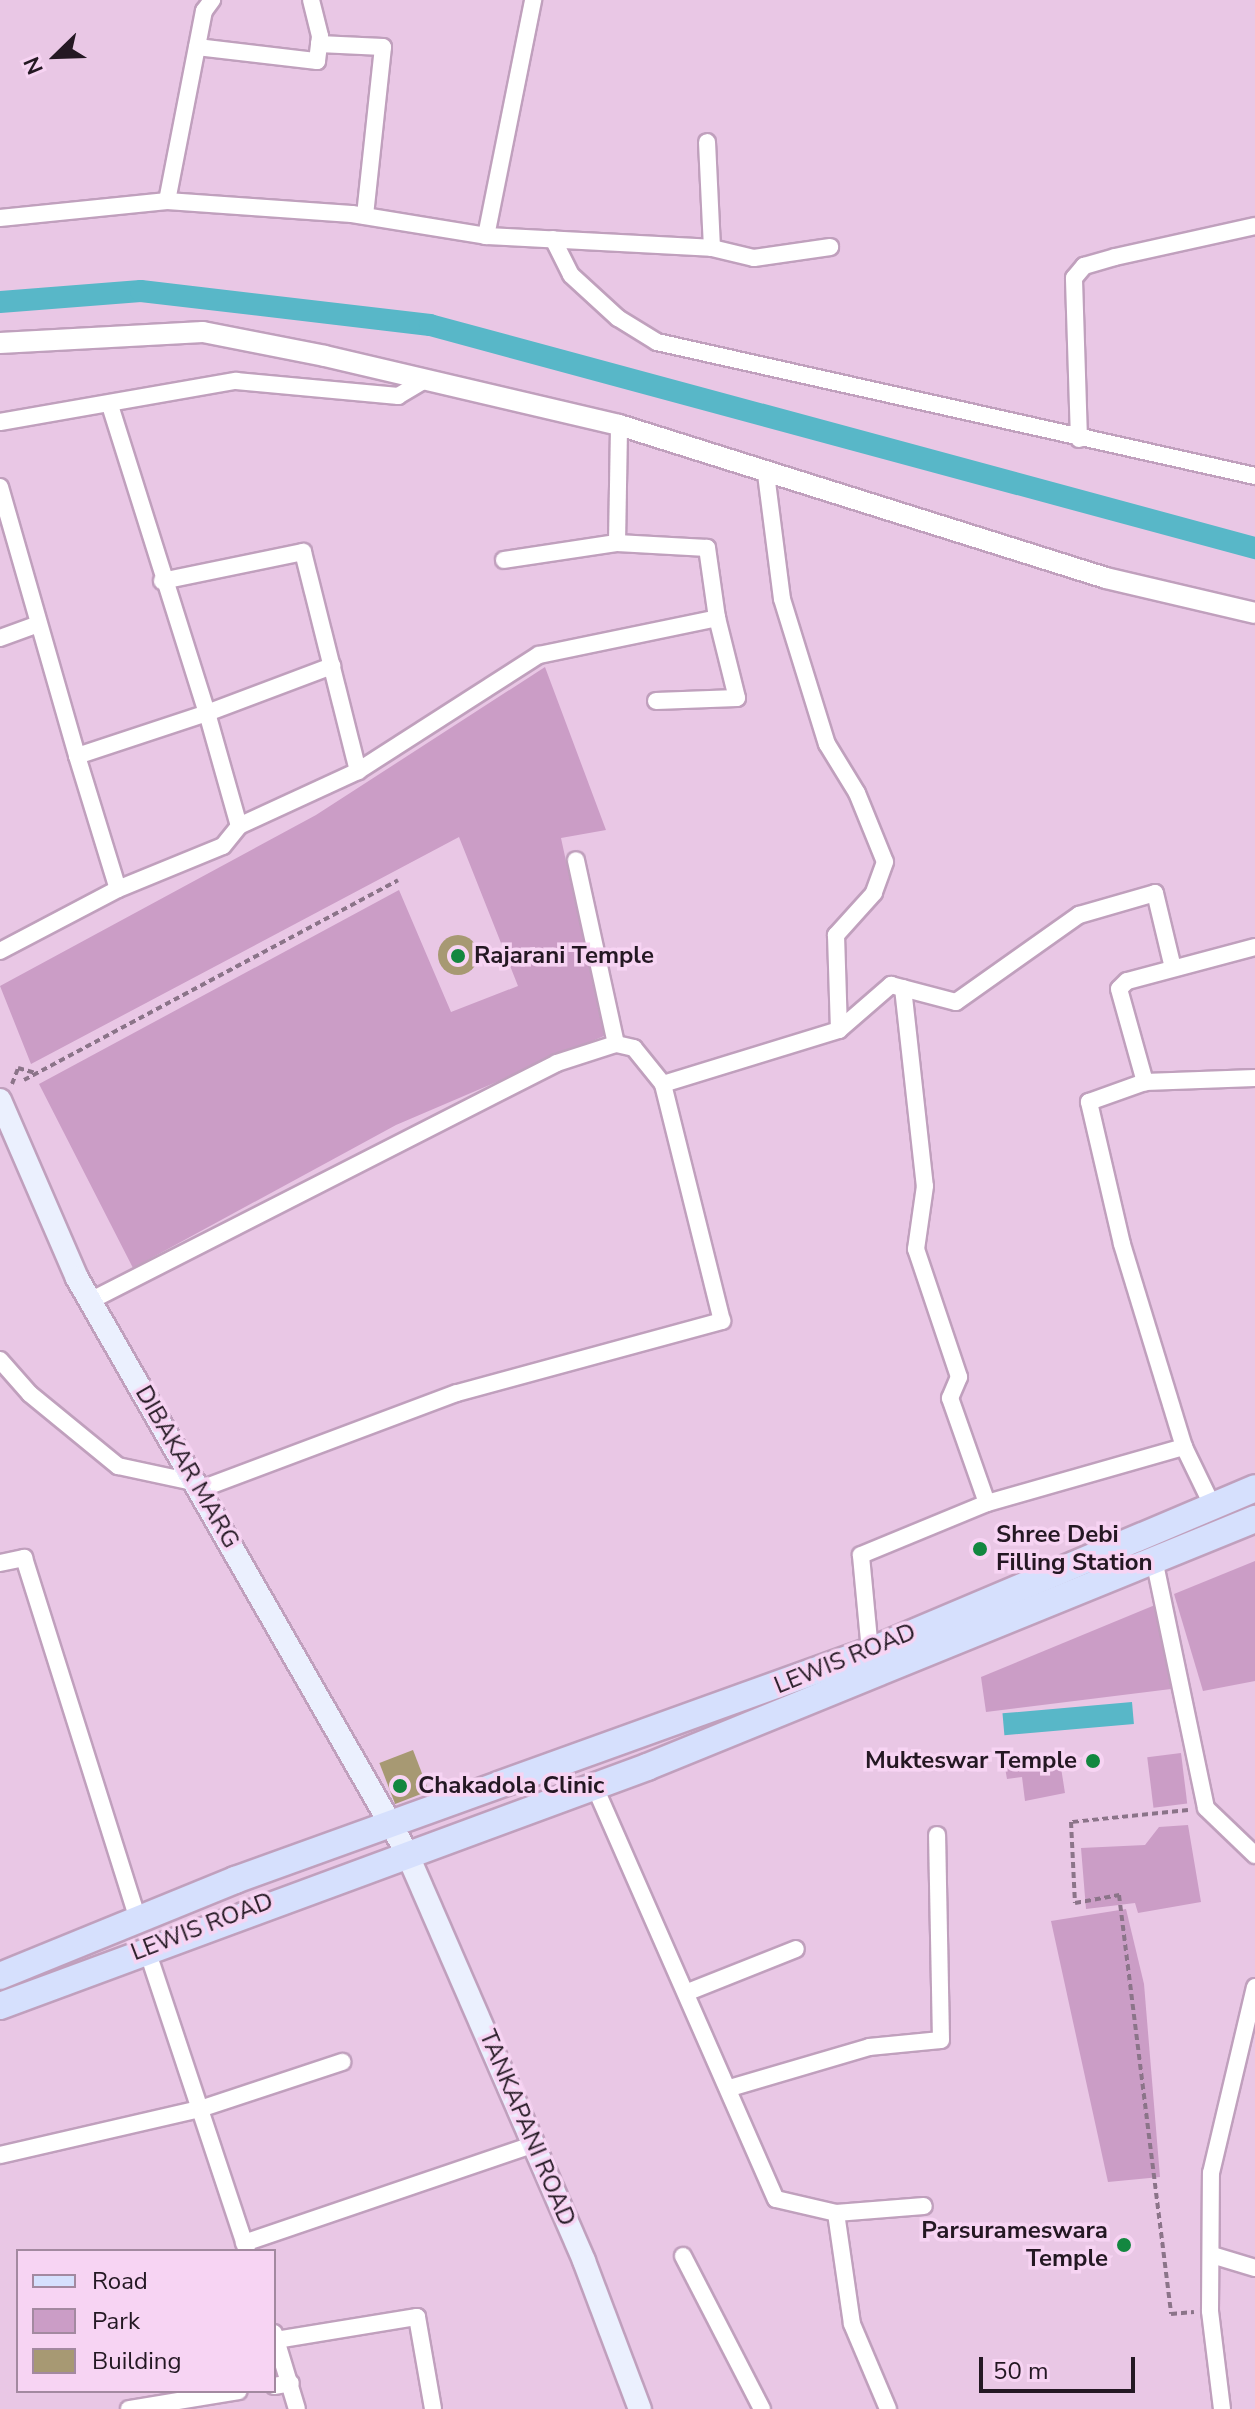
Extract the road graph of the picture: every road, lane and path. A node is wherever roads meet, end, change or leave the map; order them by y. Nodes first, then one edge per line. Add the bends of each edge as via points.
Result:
1 (212, 0) edge
2 (311, 0) edge
3 (533, 0) edge
4 (319, 44) junction
5 (197, 47) junction
6 (707, 142) dead end
7 (167, 201) junction
8 (365, 216) junction
9 (0, 218) edge
10 (1255, 226) edge
11 (486, 236) junction
12 (553, 239) junction
13 (830, 247) dead end
14 (712, 248) junction
15 (0, 343) edge
16 (425, 380) junction
17 (110, 405) junction
18 (0, 422) edge
19 (619, 425) junction
20 (1079, 439) junction
21 (766, 474) junction
22 (1255, 476) edge
23 (0, 487) edge
24 (617, 543) junction
25 (504, 560) dead end
26 (162, 581) junction
27 (1255, 613) edge
28 (717, 618) junction
29 (36, 625) junction
30 (0, 638) edge
31 (332, 666) junction
32 (656, 701) dead end
33 (207, 713) junction
34 (77, 756) junction
35 (358, 771) junction
36 (239, 826) junction
37 (576, 860) dead end
38 (398, 880) dead end
39 (118, 889) junction
40 (1255, 947) edge
41 (0, 951) edge
42 (1173, 968) junction
43 (903, 988) junction
44 (839, 1030) junction
45 (616, 1044) junction
46 (37, 1073) junction
47 (1255, 1078) edge
48 (24, 1080) dead end
49 (1145, 1082) junction
50 (663, 1084) junction
51 (6, 1093) edge
52 (90, 1301) junction
53 (0, 1360) edge
54 (1184, 1447) junction
55 (199, 1486) junction
56 (1255, 1488) edge
57 (987, 1503) junction
58 (1213, 1507) junction
59 (1255, 1519) edge
60 (0, 1563) edge
61 (1155, 1564) junction
62 (870, 1651) junction
63 (594, 1785) junction
64 (1206, 1808) junction
65 (391, 1827) junction
66 (937, 1835) dead end
67 (406, 1851) junction
68 (1255, 1855) edge
69 (138, 1920) junction
70 (146, 1947) junction
71 (796, 1949) dead end
72 (0, 1976) edge
73 (1255, 1987) edge
74 (688, 1992) junction
75 (0, 2006) edge
76 (342, 2062) dead end
77 (730, 2088) junction
78 (200, 2109) junction
79 (535, 2144) junction
80 (0, 2155) edge
81 (924, 2206) dead end
82 (836, 2213) junction
83 (246, 2247) edge
84 (1212, 2255) junction
85 (683, 2256) dead end
86 (1255, 2268) edge
87 (1210, 2311) junction
88 (276, 2336) edge
89 (276, 2343) edge
90 (282, 2384) edge
91 (227, 2393) edge
92 (138, 2408) edge
93 (297, 2409) edge
94 (433, 2409) edge
95 (640, 2409) edge
96 (762, 2409) edge
97 (888, 2409) edge
98 (1222, 2409) edge

1 - 5 street
2 - 4 street
3 - 11 street
4 - 5 street via 317,61
4 - 8 street via 383,47
5 - 7 street
6 - 14 street
7 - 8 street
7 - 9 street
8 - 11 street
10 - 20 street via 1115,257 1084,266 1074,278
11 - 12 street
12 - 14 street
12 - 20 street via 571,275 618,318 657,342
13 - 14 street via 754,258
15 - 16 street via 203,332
16 - 17 street via 405,396 236,381
16 - 19 street
17 - 18 street
17 - 26 street
19 - 21 street
19 - 24 street
20 - 22 street
21 - 27 street via 1106,578
21 - 44 street via 782,599 827,744 857,793 885,862 874,893 836,935
23 - 29 street
24 - 25 street
24 - 28 street via 707,548
26 - 31 street via 303,552
26 - 33 street
28 - 32 street via 737,698
28 - 35 street via 539,655
29 - 30 street
29 - 34 street
31 - 33 street
31 - 35 street
33 - 34 street
33 - 36 street
34 - 39 street
35 - 36 street
36 - 39 street via 223,846
37 - 45 street
38 - 46 path
39 - 41 street
40 - 42 street
42 - 43 street via 1155,893 1079,915 956,1002
42 - 49 street via 1127,981 1119,989
43 - 44 street via 891,985
43 - 57 street via 925,1186 916,1249 959,1377 950,1398
44 - 50 street
45 - 50 street via 634,1048
45 - 52 street via 557,1063
46 - 48 path
46 - 51 path via 18,1068
47 - 49 street
49 - 54 street via 1089,1102 1122,1244
50 - 55 street via 722,1321 457,1393
51 - 52 main road, DIBAKAR MARG
52 - 55 main road, DIBAKAR MARG
53 - 55 street via 30,1394 118,1466
54 - 57 street
54 - 58 street
55 - 65 main road, DIBAKAR MARG
56 - 58 main road, LEWIS ROAD
57 - 62 street via 861,1555
58 - 62 main road, LEWIS ROAD
59 - 61 main road, LEWIS ROAD
60 - 69 street via 24,1558
61 - 63 main road, LEWIS ROAD
61 - 64 street
62 - 65 main road, LEWIS ROAD
63 - 67 main road, LEWIS ROAD
63 - 74 street
64 - 68 street
64 - 87 path via 1071,1822 1075,1903 1119,1895 1171,2314
65 - 67 main road, DIBAKAR MARG
65 - 69 main road, LEWIS ROAD
66 - 77 street via 941,2040 869,2047
67 - 70 main road, LEWIS ROAD
67 - 79 main road, TANKAPANI ROAD
69 - 72 main road, LEWIS ROAD
70 - 75 main road, LEWIS ROAD
70 - 78 street
71 - 74 street
73 - 84 street via 1215,2134
74 - 77 street
76 - 78 street
77 - 82 street via 776,2199
78 - 80 street
78 - 83 street
79 - 83 street
79 - 95 main road, TANKAPANI ROAD
81 - 82 street
82 - 97 street via 852,2324
84 - 86 street
84 - 87 street
85 - 96 street
87 - 98 street
88 - 94 street via 417,2317
89 - 90 street
90 - 93 street
91 - 92 street

